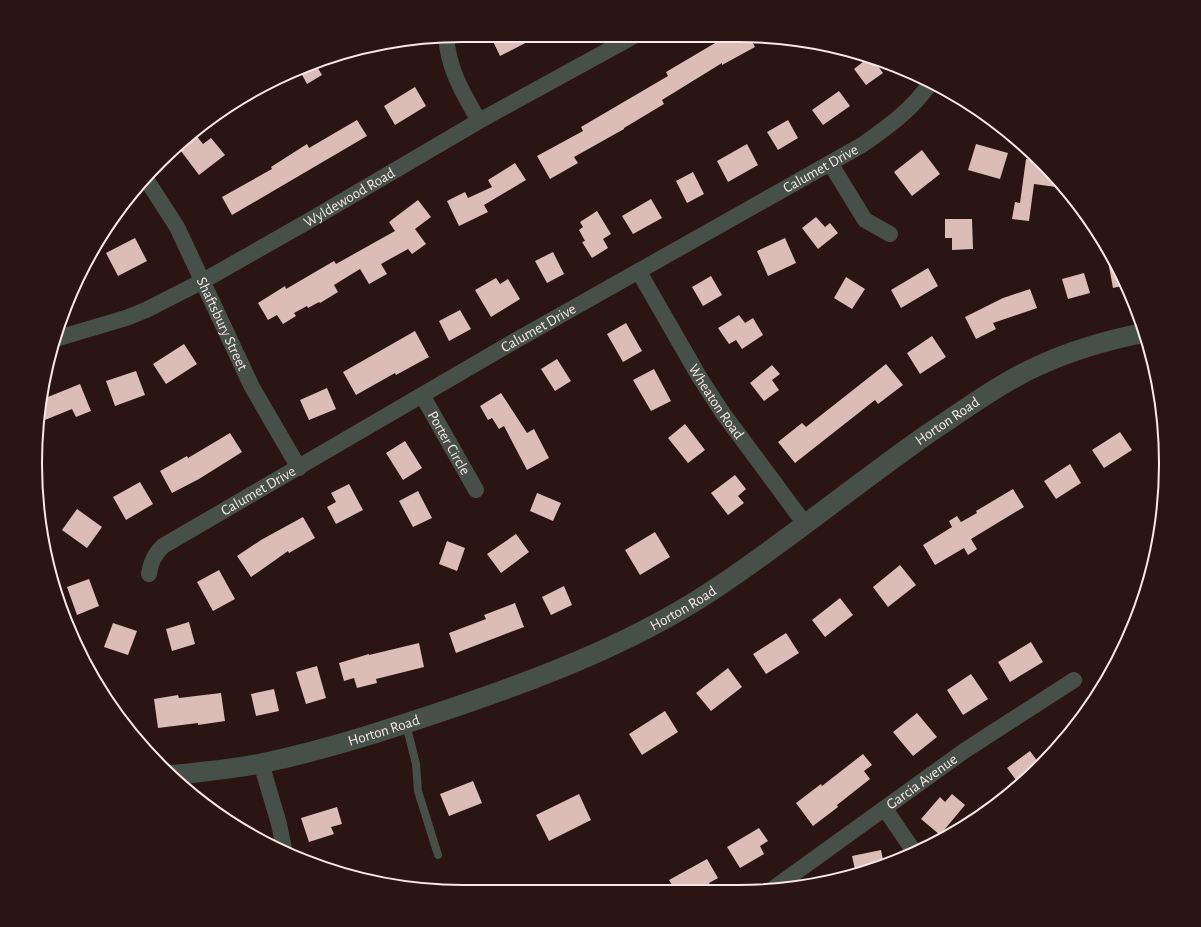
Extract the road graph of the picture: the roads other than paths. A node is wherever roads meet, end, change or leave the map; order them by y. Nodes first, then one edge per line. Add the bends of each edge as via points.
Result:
1 (623, 42) edge
2 (447, 43) edge
3 (928, 87) edge
4 (480, 121) junction
5 (830, 163) junction
6 (149, 184) edge
7 (890, 234) dead end
8 (639, 272) junction
9 (203, 281) junction
10 (1139, 333) edge
11 (61, 337) edge
12 (422, 396) junction
13 (299, 468) junction
14 (476, 490) dead end
15 (805, 524) junction
16 (149, 574) dead end
17 (1074, 680) dead end
18 (406, 724) junction
19 (261, 763) junction
20 (180, 775) edge
21 (885, 809) junction
22 (283, 845) edge
23 (911, 848) edge
24 (438, 856) dead end
25 (782, 882) edge

1 - 4 street, Wyldewood Road
2 - 4 street via 458,85
3 - 5 street, Calumet Drive via 891,124 862,145
4 - 9 street, Wyldewood Road
5 - 7 street via 865,220
5 - 8 street, Calumet Drive
6 - 9 street, Shaftsbury Street via 177,227
8 - 12 street, Calumet Drive
8 - 15 street, Wheaton Road via 722,412
9 - 11 street, Wyldewood Road via 126,318
9 - 13 street, Shaftsbury Street via 252,387
10 - 15 street, Horton Road via 1083,348 1008,381 879,468
12 - 13 street, Calumet Drive
12 - 14 street, Porter Circle
13 - 16 street, Calumet Drive via 163,546 150,563
15 - 18 street, Horton Road via 721,585 641,632 494,694
17 - 21 street, Garcia Avenue via 964,751
18 - 19 street, Horton Road
18 - 24 lane via 416,764 418,791
19 - 20 street, Horton Road
19 - 22 street
21 - 23 street
21 - 25 street, Garcia Avenue

